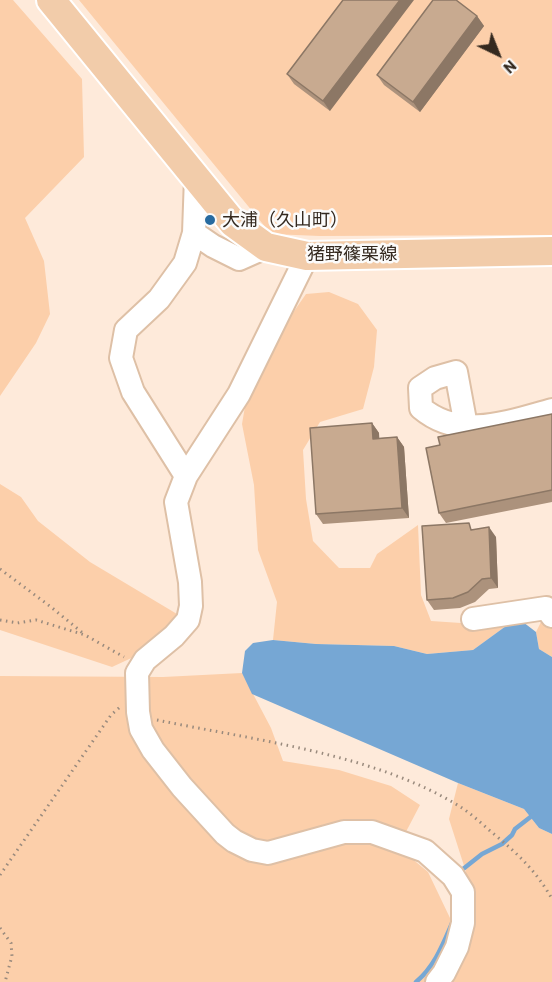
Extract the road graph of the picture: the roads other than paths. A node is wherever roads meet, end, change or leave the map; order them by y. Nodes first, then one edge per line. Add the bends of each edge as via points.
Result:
1 (51, 0) edge
2 (196, 177) junction
3 (194, 232) junction
4 (266, 247) junction
5 (552, 251) edge
6 (307, 256) junction
7 (552, 410) edge
8 (466, 426) dead end
9 (186, 476) junction
10 (552, 616) edge
11 (473, 619) dead end
12 (437, 982) edge

1 - 2 main road, 猪野篠栗線
2 - 3 street
2 - 4 main road, 猪野篠栗線 via 233,222
3 - 4 street via 238,259
3 - 9 street via 185,263 159,299 126,330 121,358 133,392
4 - 6 main road, 猪野篠栗線
5 - 6 main road, 猪野篠栗線
6 - 9 street via 239,394
7 - 8 street via 492,426
9 - 12 street via 176,502 191,606 188,620 145,660 137,673 141,729 182,787 234,841 252,850 268,853 344,832 372,832 425,851 453,876 463,892 463,923 457,947
10 - 11 street via 546,608

